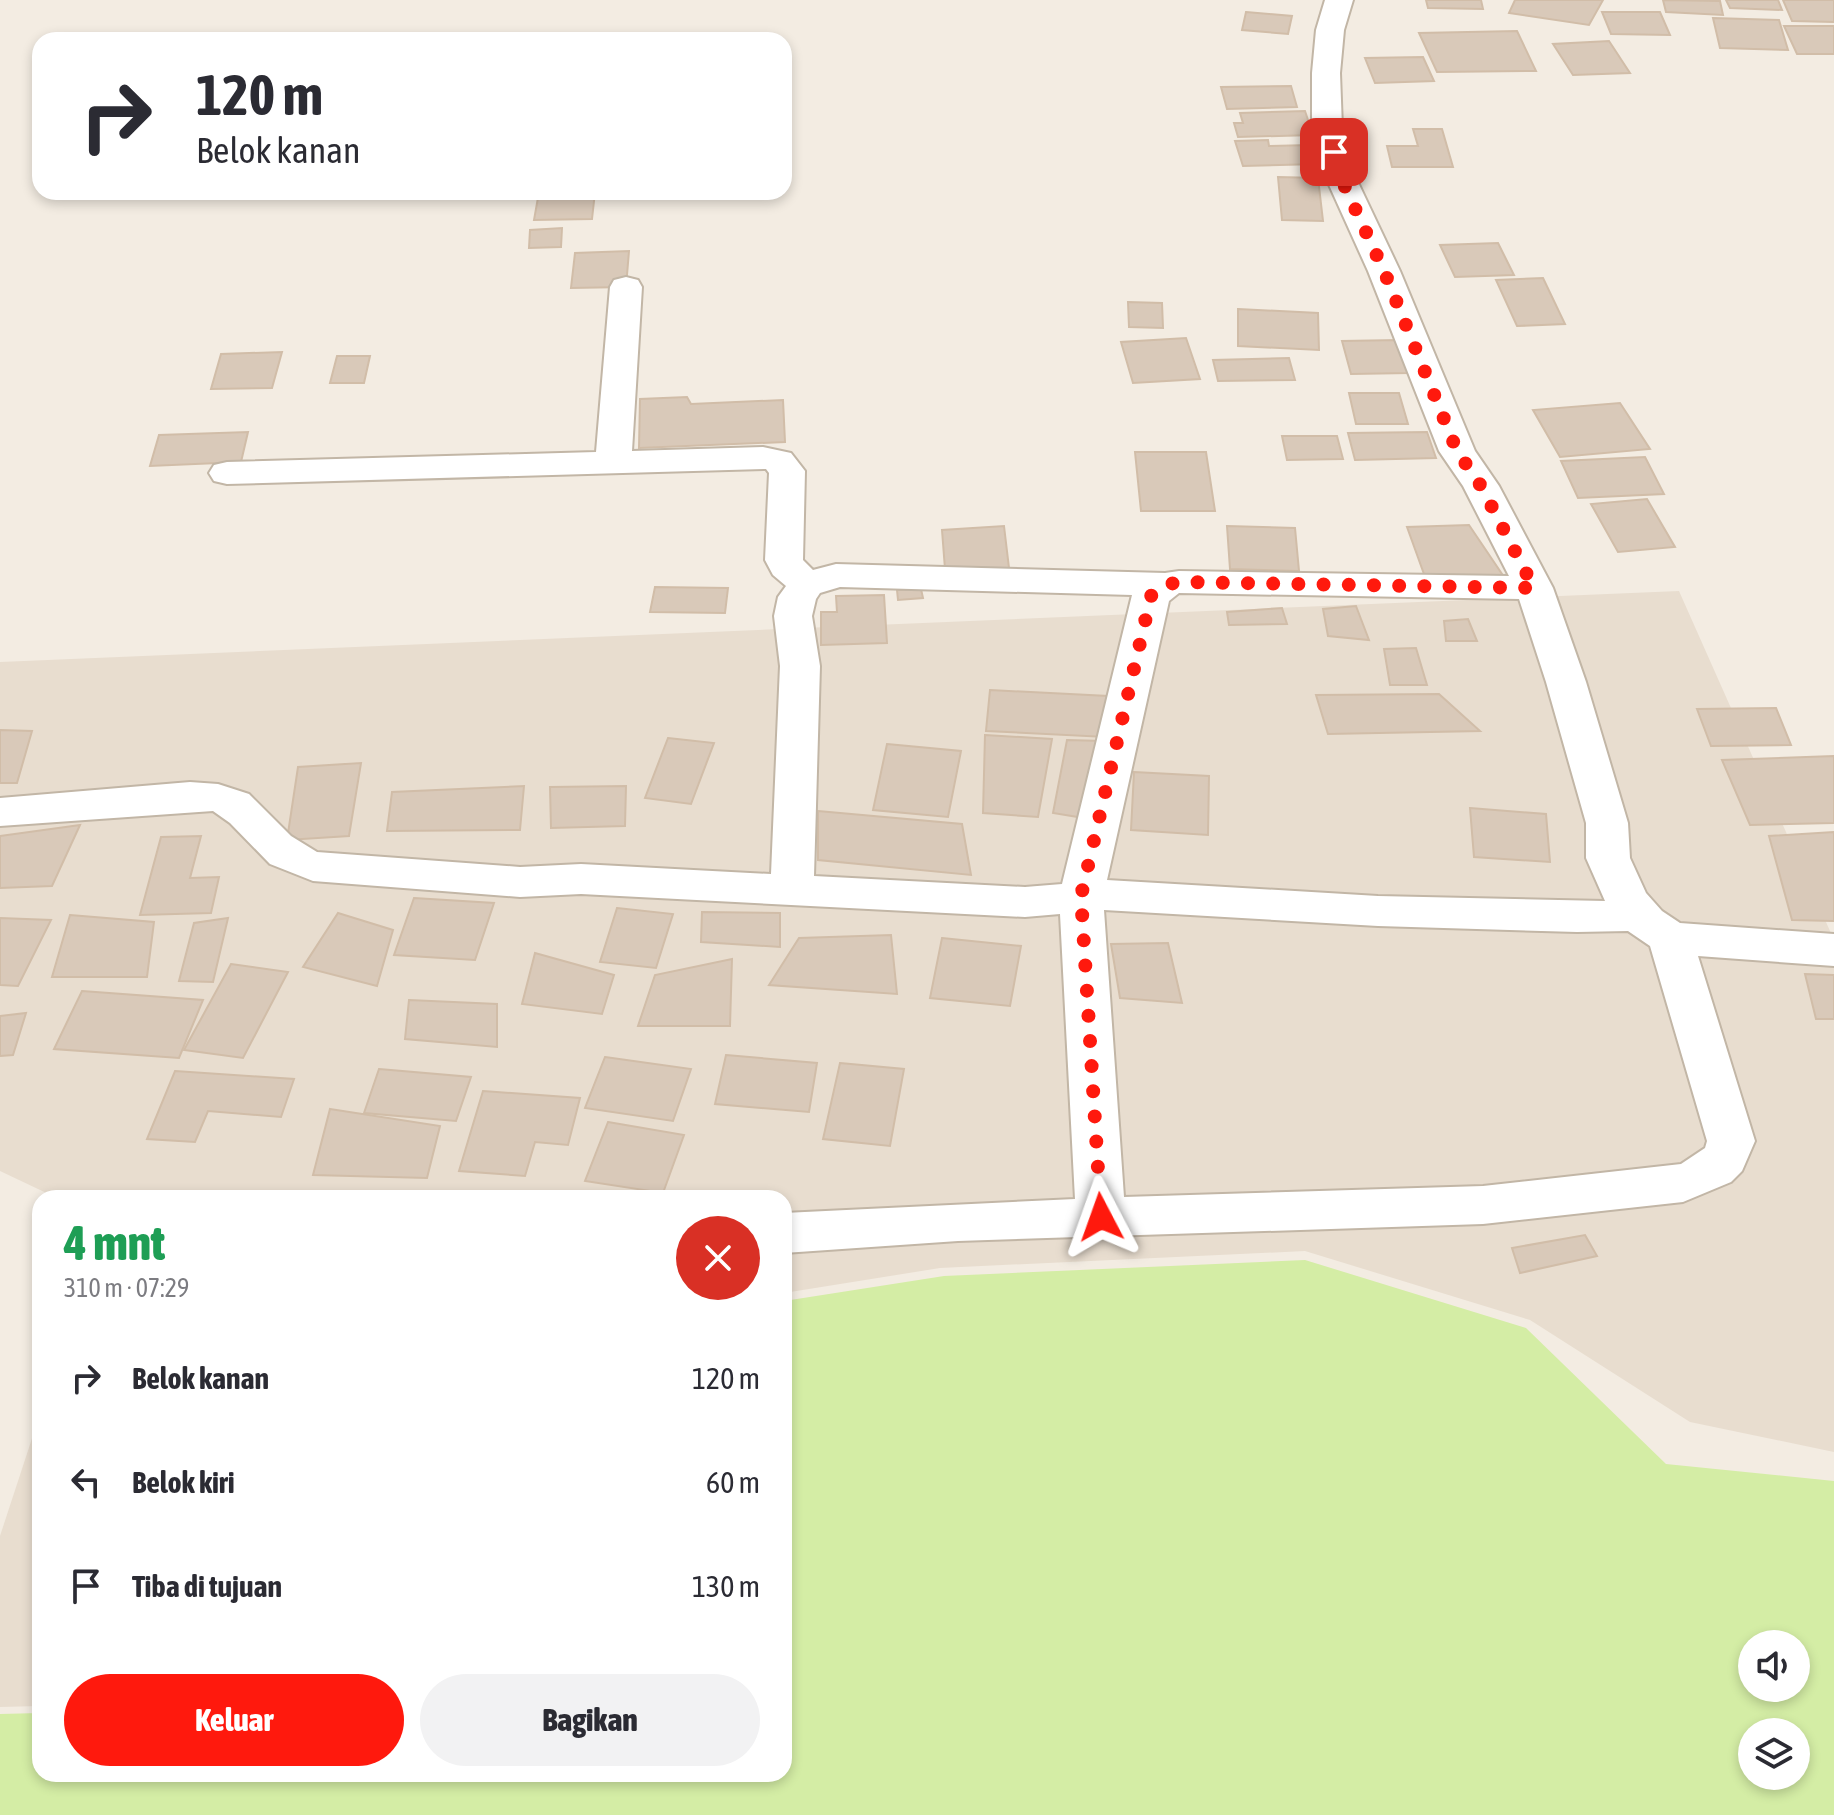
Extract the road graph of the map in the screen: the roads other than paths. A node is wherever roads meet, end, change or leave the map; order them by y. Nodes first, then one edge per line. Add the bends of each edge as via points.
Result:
1 (1339, 0) edge
2 (626, 287) dead end
3 (613, 465) junction
4 (227, 473) dead end
5 (807, 585) junction
6 (1165, 585) junction
7 (1534, 588) junction
8 (0, 812) edge
9 (792, 890) junction
10 (1081, 896) junction
11 (1655, 926) junction
12 (1834, 950) edge
13 (1101, 1217) junction
14 (792, 1232) edge

1 - 7 street via 1326,73 1327,128 1340,176 1457,451
2 - 3 street
3 - 4 street
3 - 5 street via 778,461 787,471 784,560
5 - 6 street via 836,575
5 - 9 street via 797,597 793,616 800,666
6 - 7 street
6 - 10 street via 1151,596
7 - 11 street via 1607,823 1608,858 1627,900
8 - 9 street via 212,797 235,804 278,851 313,866 520,882 581,879
9 - 10 street via 1025,902
10 - 11 street via 1577,917
10 - 13 street
11 - 12 street
11 - 13 street via 1731,1141 1728,1156 1706,1176 1483,1205
13 - 14 street

